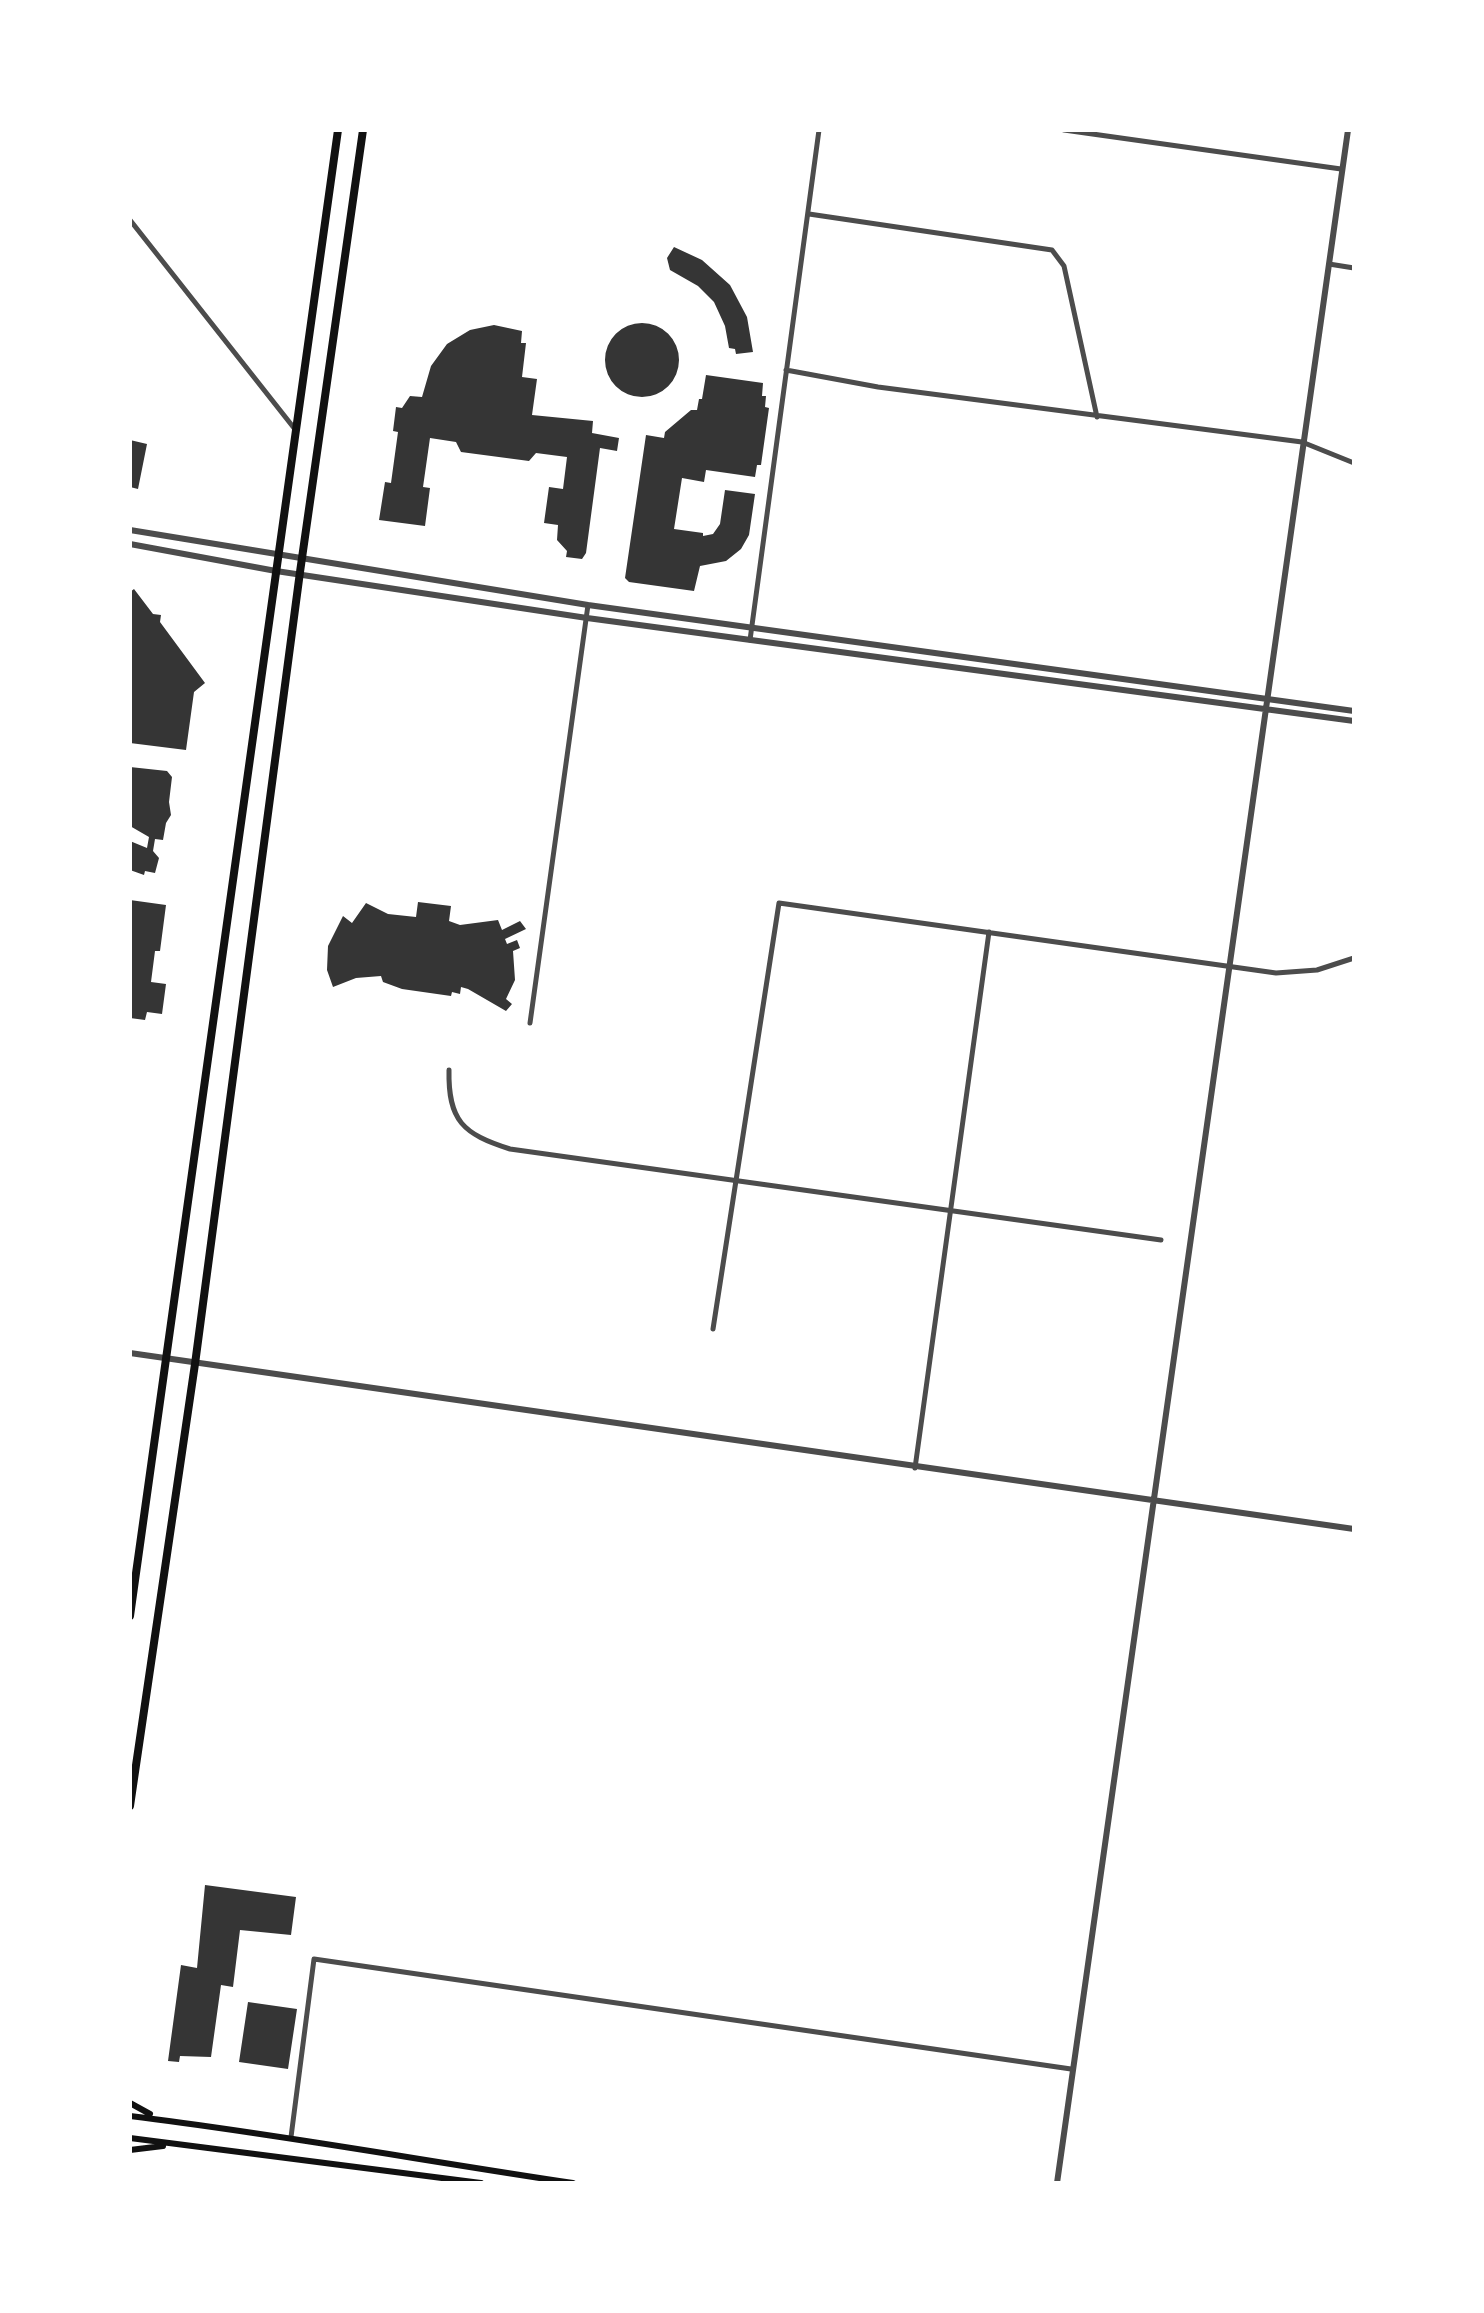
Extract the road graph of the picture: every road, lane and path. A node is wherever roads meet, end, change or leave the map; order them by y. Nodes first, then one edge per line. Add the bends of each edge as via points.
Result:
1 (338, 130) edge
2 (363, 130) edge
3 (819, 130) edge
4 (1064, 130) edge
5 (1348, 130) edge
6 (1341, 169) junction
7 (809, 214) junction
8 (130, 220) edge
9 (1329, 264) junction
10 (1354, 268) edge
11 (786, 370) junction
12 (1096, 417) junction
13 (296, 430) junction
14 (1302, 442) junction
15 (1354, 463) edge
16 (130, 530) edge
17 (130, 544) edge
18 (279, 556) junction
19 (302, 560) junction
20 (276, 571) junction
21 (300, 572) junction
22 (588, 605) junction
23 (587, 618) junction
24 (751, 628) junction
25 (750, 640) junction
26 (1265, 698) junction
27 (1264, 708) junction
28 (1354, 710) edge
29 (1354, 721) edge
30 (989, 932) junction
31 (1354, 958) edge
32 (1228, 967) junction
33 (530, 1023) dead end
34 (449, 1070) dead end
35 (736, 1181) junction
36 (951, 1211) junction
37 (1162, 1240) dead end
38 (712, 1328) dead end
39 (130, 1353) edge
40 (166, 1360) junction
41 (194, 1364) junction
42 (915, 1468) junction
43 (1152, 1501) junction
44 (1354, 1529) edge
45 (130, 1616) edge
46 (130, 1806) edge
47 (1071, 2069) junction
48 (130, 2103) edge
49 (130, 2116) edge
50 (170, 2120) junction
51 (291, 2137) junction
52 (130, 2138) edge
53 (191, 2146) junction
54 (130, 2150) edge
55 (481, 2183) edge
56 (573, 2183) edge
57 (1057, 2183) edge

1 - 13 main road
2 - 19 main road
3 - 7 street
4 - 6 street
5 - 6 street
6 - 9 street
7 - 11 street
7 - 12 street via 1052,250 1064,266
8 - 13 street
9 - 10 street
9 - 14 street
11 - 12 street
11 - 24 street
12 - 14 street
13 - 18 main road
14 - 15 street
14 - 26 street
16 - 18 street
17 - 20 street
18 - 19 street
18 - 20 main road
19 - 21 main road
19 - 22 street
20 - 21 street
20 - 40 main road
21 - 23 street
21 - 41 main road
22 - 23 street
22 - 24 street
23 - 25 street
23 - 33 street
24 - 25 street
24 - 26 street
25 - 27 street
26 - 27 street
26 - 28 street
27 - 29 street
27 - 32 street
30 - 32 street
30 - 35 street via 779,903
30 - 36 street
31 - 32 street via 1318,970
32 - 43 street
34 - 35 street via 457,1119 479,1139
35 - 36 street
35 - 38 street
36 - 37 street
36 - 42 street
39 - 40 street
40 - 41 street
40 - 45 main road
41 - 42 street
41 - 46 main road
42 - 43 street
43 - 44 street
43 - 47 street
47 - 51 street via 314,1959
47 - 57 street
48 - 50 main road
49 - 50 main road
50 - 51 main road
51 - 56 main road
52 - 53 main road
53 - 54 main road
53 - 55 main road

